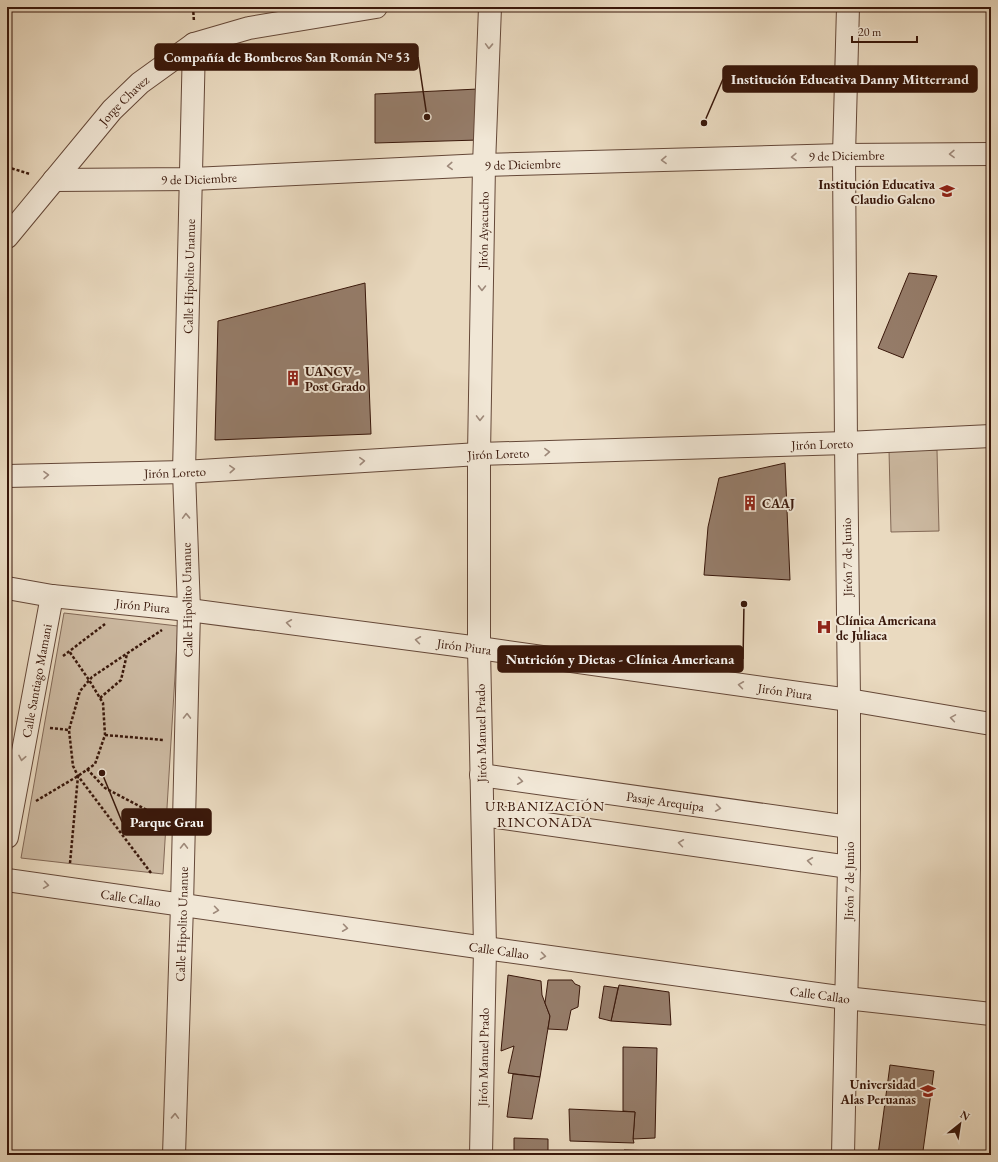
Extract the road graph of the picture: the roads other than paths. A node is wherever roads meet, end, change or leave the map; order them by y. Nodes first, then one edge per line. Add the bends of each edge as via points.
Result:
1 (376, 7) edge
2 (490, 7) edge
3 (848, 7) edge
4 (194, 44) junction
5 (991, 154) edge
6 (844, 155) junction
7 (484, 164) junction
8 (192, 179) junction
9 (54, 180) junction
10 (7, 237) edge
11 (991, 436) edge
12 (846, 443) junction
13 (479, 454) junction
14 (184, 472) junction
15 (7, 476) edge
16 (7, 588) edge
17 (52, 596) junction
18 (189, 610) junction
19 (479, 648) junction
20 (849, 700) junction
21 (991, 724) edge
22 (481, 775) junction
23 (482, 815) junction
24 (849, 827) junction
25 (7, 837) edge
26 (849, 867) junction
27 (7, 880) edge
28 (182, 905) junction
29 (485, 948) junction
30 (846, 998) junction
31 (991, 1014) edge
32 (174, 1155) edge
33 (481, 1155) edge
34 (843, 1155) edge

1 - 4 street, Jorge Chavez via 250,28
2 -> 7 street, Jirón Ayacucho
3 - 6 street, Jirón 7 de Junio
4 - 8 street, Calle Hipolito Unanue
4 - 9 street, Jorge Chavez via 140,83 112,110
5 -> 6 street, 9 de Diciembre
6 -> 7 street, 9 de Diciembre
6 - 12 street, Jirón 7 de Junio
7 -> 8 street, 9 de Diciembre
7 -> 13 street, Jirón Ayacucho
8 - 9 street, 9 de Diciembre
8 - 14 street, Calle Hipolito Unanue
9 - 10 street, Jorge Chavez
11 - 12 street, Jirón Loreto
13 -> 12 street, Jirón Loreto
12 - 20 street, Jirón 7 de Junio
14 -> 13 street, Jirón Loreto
13 - 19 street, Jirón Manuel Prado
15 -> 14 street, Jirón Loreto
18 -> 14 street, Calle Hipolito Unanue
16 - 17 street, Jirón Piura
17 - 18 street, Jirón Piura
17 -> 25 street, Calle Santiago Mamani
19 -> 18 street, Jirón Piura
28 -> 18 street, Calle Hipolito Unanue
20 -> 19 street, Jirón Piura
19 - 22 street, Jirón Manuel Prado
21 -> 20 street, Jirón Piura
20 - 24 street, Jirón 7 de Junio
22 - 23 street, Jirón Manuel Prado
22 -> 24 street, Pasaje Arequipa
26 -> 23 street
23 - 29 street, Jirón Manuel Prado
24 - 26 street, Jirón 7 de Junio
26 - 30 street, Jirón 7 de Junio
27 -> 28 street, Calle Callao
28 -> 29 street, Calle Callao
32 -> 28 street, Calle Hipolito Unanue
29 -> 30 street, Calle Callao
29 - 33 street, Jirón Manuel Prado
30 - 31 street, Calle Callao
30 - 34 street, Jirón 7 de Junio

